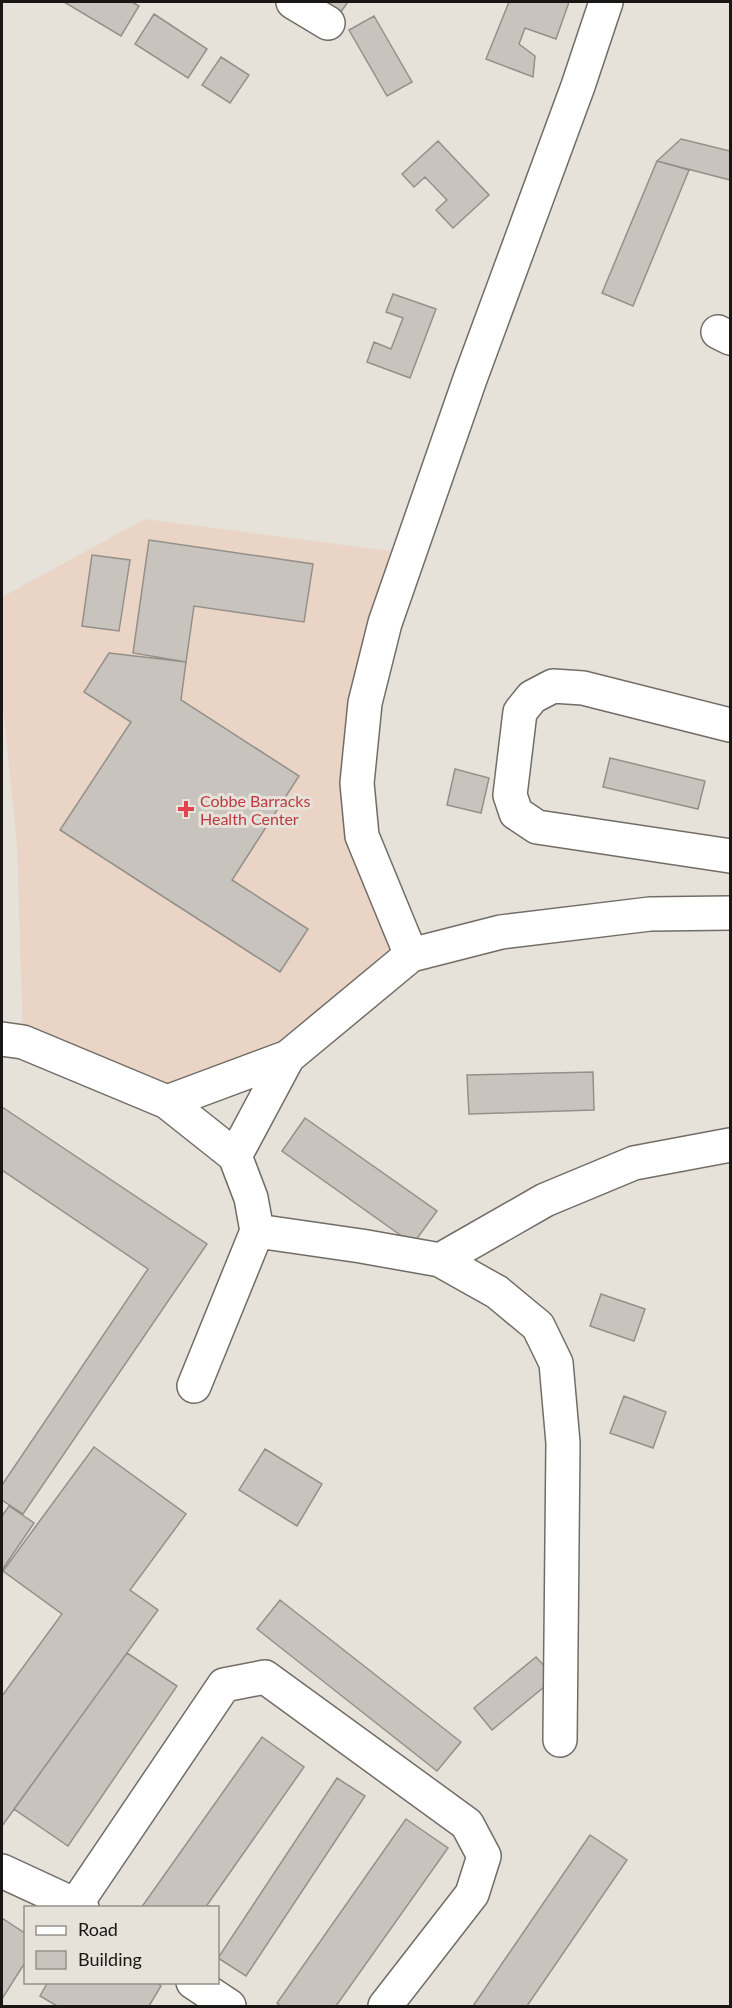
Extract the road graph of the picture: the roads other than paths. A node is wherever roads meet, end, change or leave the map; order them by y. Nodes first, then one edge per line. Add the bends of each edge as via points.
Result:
1 (293, 2) edge
2 (606, 2) edge
3 (328, 22) dead end
4 (730, 725) edge
5 (730, 856) edge
6 (730, 913) edge
7 (411, 955) junction
8 (2, 1039) edge
9 (288, 1058) junction
10 (167, 1102) junction
11 (730, 1145) edge
12 (235, 1156) junction
13 (257, 1231) junction
14 (440, 1260) junction
15 (194, 1386) dead end
16 (560, 1740) dead end
17 (2, 1871) edge
18 (79, 1906) edge
19 (194, 1984) edge
20 (229, 2007) edge
21 (385, 2007) edge

1 - 3 street
2 - 7 street via 385,624 365,703 357,783 362,836
4 - 5 street via 583,687 553,686 532,697 520,712 510,795 516,813 537,827
6 - 7 street via 650,914 501,932
7 - 9 street
8 - 10 street via 22,1042
9 - 10 street
9 - 12 street
10 - 12 street
11 - 14 street via 634,1163 545,1200
12 - 13 street via 251,1198
13 - 14 street
13 - 15 street
14 - 16 street via 496,1292 538,1326 556,1363 563,1443
17 - 18 street
18 - 21 street via 224,1685 265,1677 467,1824 484,1856 471,1894
19 - 20 street

